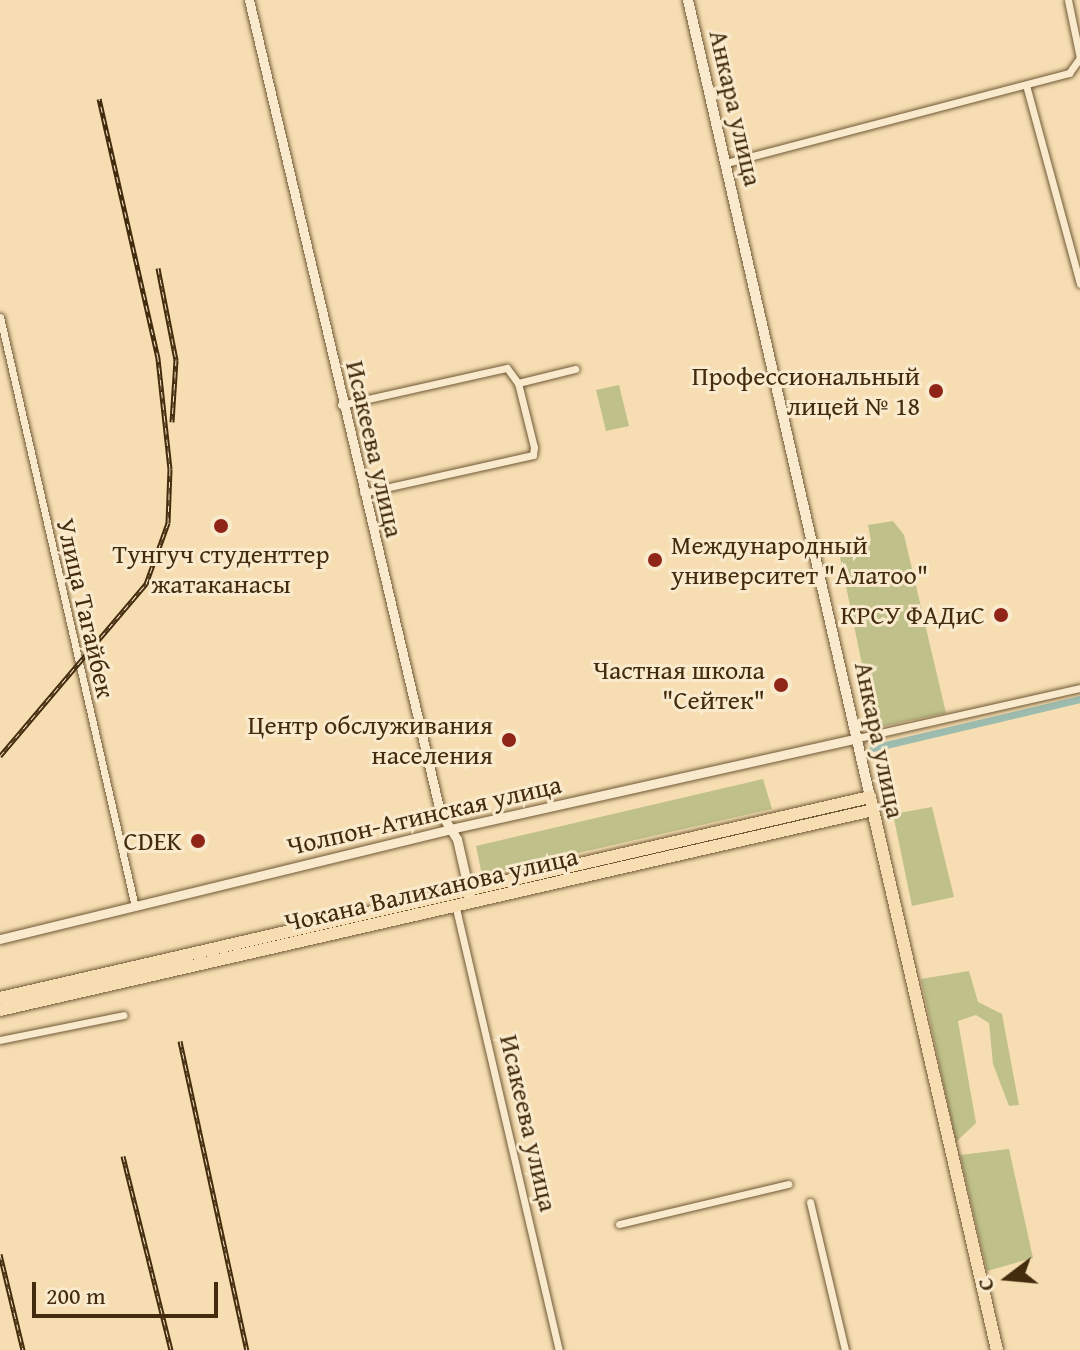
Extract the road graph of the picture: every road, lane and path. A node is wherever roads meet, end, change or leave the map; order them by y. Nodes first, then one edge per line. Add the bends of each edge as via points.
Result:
1 (249, 0) edge
2 (688, 0) edge
3 (1068, 0) edge
4 (1026, 85) junction
5 (726, 163) junction
6 (1080, 284) edge
7 (0, 317) edge
8 (575, 369) dead end
9 (518, 383) junction
10 (341, 405) junction
11 (363, 493) junction
12 (1080, 688) edge
13 (858, 738) junction
14 (871, 803) junction
15 (451, 829) junction
16 (642, 856) junction
17 (469, 889) junction
18 (452, 893) junction
19 (472, 903) junction
20 (135, 907) junction
21 (455, 907) junction
22 (0, 939) edge
23 (272, 942) junction
24 (0, 998) edge
25 (0, 1010) edge
26 (124, 1015) dead end
27 (0, 1040) edge
28 (788, 1184) dead end
29 (810, 1202) dead end
30 (619, 1224) dead end
31 (559, 1350) edge
32 (845, 1350) edge
33 (997, 1350) edge

1 - 10 street, Исакеева улица
2 - 5 main road, Анкара улица
3 - 4 street via 1078,64 1069,73
4 - 5 street
4 - 6 street
5 - 13 main road, Анкара улица
7 - 20 street, Улица Тагайбек
8 - 9 street
9 - 10 street via 507,368
9 - 11 street via 533,455
10 - 11 street, Исакеева улица
11 - 15 street, Исакеева улица via 440,812
12 - 13 street
13 - 14 main road, Анкара улица
13 - 15 street, Чолпон-Атинская улица
14 - 16 main road, Чокана Валиханова улица
14 - 33 main road, Анкара улица
15 - 17 street, Исакеева улица
15 - 20 street, Чолпон-Атинская улица
16 - 17 main road, Чокана Валиханова улица
16 - 19 main road, Чокана Валиханова улица
17 - 18 main road, Чокана Валиханова улица
17 - 19 street, Исакеева улица
18 - 21 street, Исакеева улица
18 - 23 main road, Чокана Валиханова улица
19 - 21 main road, Чокана Валиханова улица
20 - 22 street, Чолпон-Атинская улица
21 - 23 main road, Чокана Валиханова улица
21 - 31 street, Исакеева улица
23 - 24 main road, Чокана Валиханова улица
23 - 25 main road, Чокана Валиханова улица
26 - 27 street
28 - 30 street
29 - 32 street

